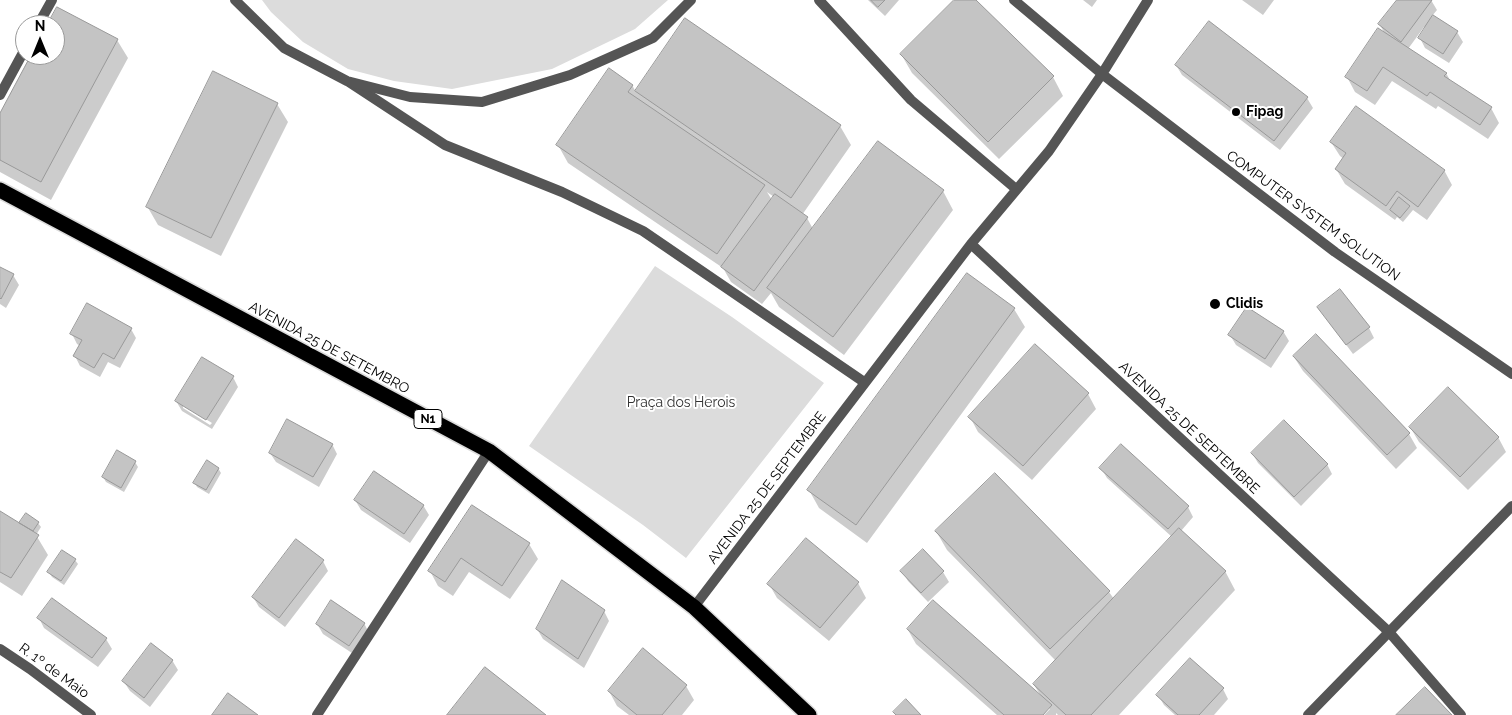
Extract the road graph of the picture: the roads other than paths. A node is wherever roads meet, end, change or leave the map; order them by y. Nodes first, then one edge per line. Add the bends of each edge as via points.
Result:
1 (52, 0) edge
2 (235, 0) edge
3 (691, 0) edge
4 (820, 0) edge
5 (1014, 0) edge
6 (1148, 0) edge
7 (44, 15) edge
8 (16, 65) edge
9 (1102, 74) junction
10 (347, 81) junction
11 (0, 95) edge
12 (1016, 189) junction
13 (0, 190) edge
14 (971, 244) junction
15 (1512, 374) edge
16 (864, 382) junction
17 (489, 451) junction
18 (1512, 506) edge
19 (694, 607) junction
20 (1389, 632) junction
21 (0, 649) edge
22 (91, 715) edge
23 (317, 715) edge
24 (809, 715) edge
25 (1308, 715) edge
26 (1461, 715) edge

1 - 7 street
2 - 10 street via 284,48
3 - 10 street via 653,38 570,75 482,102 410,97
4 - 12 street via 911,100
5 - 9 street, COMPUTER SYSTEM SOLUTION
6 - 9 street, AVENIDA 25 DE SEPTEMBRE
8 - 11 street
9 - 12 street, AVENIDA 25 DE SEPTEMBRE via 1049,151
9 - 15 street, COMPUTER SYSTEM SOLUTION via 1335,252
10 - 16 street via 445,145 562,192 643,230
12 - 14 street, AVENIDA 25 DE SEPTEMBRE
13 - 17 highway, AVENIDA 25 DE SETEMBRO / N1
14 - 16 street, AVENIDA 25 DE SEPTEMBRE
14 - 20 street, AVENIDA 25 DE SEPTEMBRE
16 - 19 street, AVENIDA 25 DE SEPTEMBRE
17 - 19 highway, AVENIDA 25 DE SETEMBRO / N1
17 - 23 street
18 - 20 street
19 - 24 highway, AVENIDA 25 DE SETEMBRO / N1
20 - 25 street
20 - 26 street, AVENIDA 25 DE SEPTEMBRE
21 - 22 street, R. 1º de Maio

